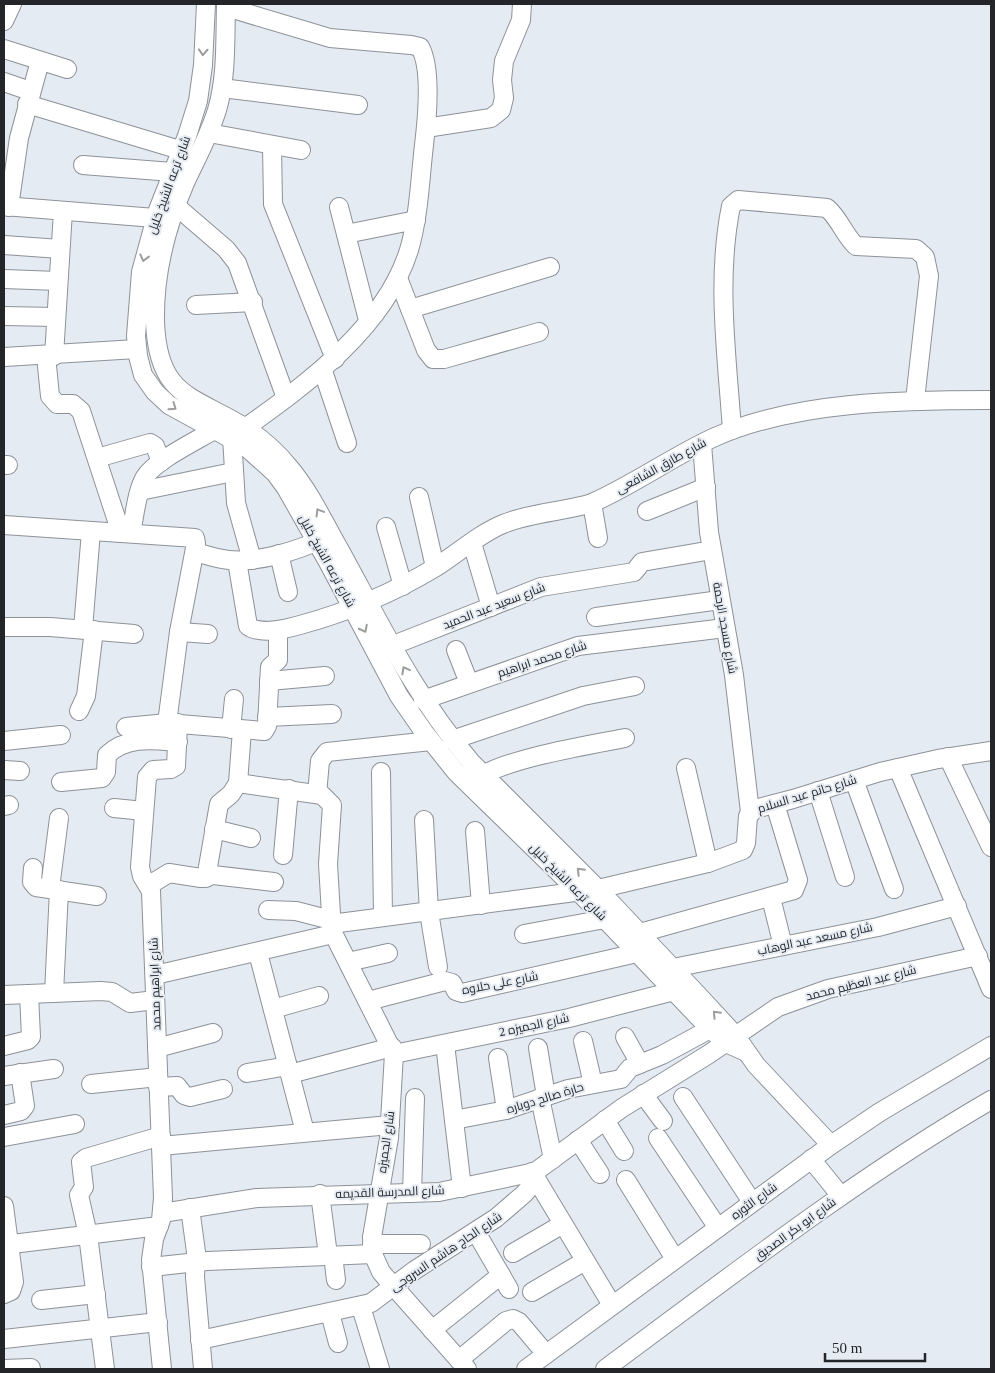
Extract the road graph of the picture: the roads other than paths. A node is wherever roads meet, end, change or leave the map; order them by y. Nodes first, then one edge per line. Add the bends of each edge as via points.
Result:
1 (11, 4) edge
2 (206, 4) edge
3 (522, 4) edge
4 (226, 5) edge
5 (4, 21) edge
6 (4, 49) edge
7 (40, 61) junction
8 (66, 69) dead end
9 (4, 82) edge
10 (222, 88) junction
11 (29, 97) junction
12 (358, 105) dead end
13 (426, 128) junction
14 (209, 133) junction
15 (272, 145) junction
16 (180, 150) junction
17 (301, 150) dead end
18 (83, 165) dead end
19 (172, 172) junction
20 (176, 206) junction
21 (6, 207) edge
22 (339, 207) dead end
23 (63, 211) junction
24 (156, 218) junction
25 (416, 220) junction
26 (346, 234) junction
27 (4, 245) edge
28 (60, 249) junction
29 (550, 267) dead end
30 (398, 278) junction
31 (4, 279) edge
32 (58, 281) junction
33 (253, 302) junction
34 (196, 305) dead end
35 (410, 309) junction
36 (4, 316) edge
37 (56, 317) junction
38 (368, 320) junction
39 (539, 332) dead end
40 (137, 349) junction
41 (50, 356) junction
42 (4, 357) edge
43 (329, 365) junction
44 (286, 398) junction
45 (915, 400) junction
46 (991, 400) edge
47 (235, 428) junction
48 (215, 430) junction
49 (732, 430) junction
50 (347, 443) dead end
51 (702, 444) junction
52 (97, 458) junction
53 (161, 462) junction
54 (233, 472) junction
55 (706, 487) junction
56 (140, 491) junction
57 (419, 497) dead end
58 (592, 503) junction
59 (647, 510) dead end
60 (4, 525) edge
61 (386, 527) dead end
62 (91, 531) junction
63 (126, 533) junction
64 (598, 538) dead end
65 (324, 539) junction
66 (472, 543) junction
67 (195, 545) junction
68 (712, 550) junction
69 (279, 554) junction
70 (244, 560) junction
71 (435, 567) junction
72 (403, 586) junction
73 (288, 592) dead end
74 (720, 600) junction
75 (361, 605) junction
76 (491, 607) junction
77 (596, 616) dead end
78 (4, 627) edge
79 (725, 628) junction
80 (88, 629) junction
81 (278, 630) junction
82 (180, 632) junction
83 (134, 634) dead end
84 (208, 634) dead end
85 (391, 646) junction
86 (456, 650) dead end
87 (325, 676) dead end
88 (269, 681) junction
89 (469, 684) junction
90 (635, 686) dead end
91 (234, 698) dead end
92 (423, 700) junction
93 (79, 711) dead end
94 (332, 714) dead end
95 (267, 717) junction
96 (172, 723) junction
97 (126, 727) dead end
98 (237, 730) junction
99 (61, 735) dead end
100 (625, 738) dead end
101 (452, 740) junction
102 (431, 741) junction
103 (4, 742) edge
104 (178, 742) junction
105 (991, 751) edge
106 (948, 757) junction
107 (686, 768) dead end
108 (898, 768) junction
109 (382, 772) dead end
110 (476, 779) junction
111 (854, 780) junction
112 (61, 782) dead end
113 (238, 783) junction
114 (289, 789) junction
115 (818, 791) junction
116 (317, 794) junction
117 (775, 804) junction
118 (114, 808) dead end
119 (144, 811) junction
120 (750, 812) junction
121 (59, 818) dead end
122 (424, 820) dead end
123 (214, 829) junction
124 (476, 831) dead end
125 (989, 837) edge
126 (251, 838) dead end
127 (282, 855) dead end
128 (708, 863) junction
129 (32, 868) dead end
130 (845, 877) dead end
131 (206, 878) junction
132 (274, 882) dead end
133 (147, 883) junction
134 (55, 889) junction
135 (598, 889) junction
136 (894, 889) dead end
137 (579, 892) junction
138 (97, 896) dead end
139 (771, 898) junction
140 (481, 905) junction
141 (957, 906) junction
142 (268, 910) dead end
143 (429, 912) junction
144 (383, 917) junction
145 (605, 919) junction
146 (332, 926) junction
147 (640, 933) junction
148 (524, 934) dead end
149 (783, 946) junction
150 (258, 953) junction
151 (388, 953) dead end
152 (637, 953) junction
153 (978, 956) junction
154 (348, 962) junction
155 (438, 967) dead end
156 (673, 968) junction
157 (154, 976) junction
158 (991, 989) edge
159 (674, 991) junction
160 (54, 993) junction
161 (29, 994) junction
162 (4, 995) edge
163 (319, 996) dead end
164 (155, 1000) junction
165 (368, 1001) junction
166 (273, 1009) junction
167 (710, 1029) junction
168 (213, 1033) dead end
169 (625, 1037) dead end
170 (731, 1039) junction
171 (583, 1041) dead end
172 (445, 1044) junction
173 (4, 1046) edge
174 (991, 1046) edge
175 (157, 1048) junction
176 (538, 1048) dead end
177 (393, 1051) junction
178 (498, 1058) dead end
179 (640, 1064) junction
180 (54, 1069) dead end
181 (289, 1070) junction
182 (247, 1073) dead end
183 (12, 1074) edge
184 (158, 1082) junction
185 (91, 1084) dead end
186 (593, 1084) junction
187 (223, 1089) dead end
188 (643, 1094) junction
189 (543, 1097) junction
190 (682, 1097) dead end
191 (415, 1098) dead end
192 (991, 1100) edge
193 (506, 1110) junction
194 (4, 1114) edge
195 (454, 1120) junction
196 (606, 1120) junction
197 (75, 1124) dead end
198 (390, 1125) junction
199 (305, 1132) junction
200 (4, 1137) edge
201 (578, 1140) junction
202 (161, 1141) junction
203 (830, 1145) junction
204 (624, 1151) dead end
205 (553, 1159) junction
206 (811, 1159) junction
207 (600, 1174) dead end
208 (534, 1176) junction
209 (626, 1180) dead end
210 (462, 1188) junction
211 (412, 1193) junction
212 (320, 1194) junction
213 (379, 1194) junction
214 (841, 1196) junction
215 (752, 1202) junction
216 (4, 1206) edge
217 (190, 1208) junction
218 (161, 1219) junction
219 (562, 1224) junction
220 (718, 1228) junction
221 (476, 1232) junction
222 (88, 1235) junction
223 (421, 1244) dead end
224 (6, 1245) edge
225 (372, 1249) junction
226 (513, 1253) dead end
227 (331, 1255) junction
228 (675, 1259) junction
229 (585, 1261) junction
230 (196, 1262) junction
231 (151, 1267) junction
232 (336, 1280) dead end
233 (393, 1286) junction
234 (532, 1292) dead end
235 (4, 1294) edge
236 (96, 1294) junction
237 (41, 1300) dead end
238 (612, 1305) junction
239 (361, 1306) junction
240 (330, 1313) junction
241 (158, 1322) junction
242 (100, 1328) junction
243 (432, 1330) junction
244 (4, 1339) edge
245 (200, 1340) junction
246 (338, 1343) dead end
247 (546, 1354) junction
248 (460, 1365) edge
249 (30, 1368) dead end
250 (4, 1369) edge
251 (105, 1369) edge
252 (162, 1369) edge
253 (204, 1369) edge
254 (380, 1369) edge
255 (526, 1369) edge
256 (605, 1369) edge

1 - 5 street
2 -> 16 street, شارع ترعه الشيخ خليل via 201,83 193,119
3 - 13 street via 521,20 504,61 501,110 491,118
4 - 10 street, شارع ترعه الشيخ خليل
4 - 13 street via 330,38 420,47 426,61
6 - 7 street
7 - 8 street
7 - 11 street
9 - 11 street
10 - 12 street
10 - 14 street, شارع ترعه الشيخ خليل
11 - 16 street
11 - 21 street
13 - 25 street
14 - 15 street
14 - 20 street, شارع ترعه الشيخ خليل
15 - 17 street
15 - 43 street via 273,204
16 - 19 street, شارع ترعه الشيخ خليل
18 - 19 street
19 - 24 street, شارع ترعه الشيخ خليل
20 - 33 street via 232,255
20 - 47 street, شارع ترعه الشيخ خليل via 158,279 155,319 160,360 180,391
21 - 23 street
22 - 26 street
23 - 24 street
23 - 28 street
24 -> 40 street, شارع ترعه الشيخ خليل via 141,272
25 - 26 street
25 - 30 street
26 - 38 street
27 - 28 street
28 - 32 street
29 - 35 street
30 - 35 street
30 - 38 street
31 - 32 street
32 - 37 street
33 - 34 street
33 - 44 street
35 - 39 street via 428,354 437,360
36 - 37 street
37 - 41 street
38 - 43 street
40 - 41 street
40 -> 48 street, شارع ترعه الشيخ خليل via 143,375 154,392 186,416
41 - 42 street
41 - 52 street via 51,399 57,404 73,404 79,408
43 - 44 street
43 - 50 street
44 - 47 street
45 - 46 street, شارع طارق الشافعى
45 - 49 street, شارع طارق الشافعى via 783,415
45 - 49 street via 929,276 925,257 916,250 856,246 827,208 738,200 731,206 723,265
47 - 48 street
47 - 54 street
47 - 65 street, شارع ترعه الشيخ خليل via 262,439 289,467 301,482
48 - 53 street
49 - 51 street, شارع طارق الشافعى
51 - 55 street, شارع مسجد الرحمة
51 - 58 street, شارع طارق الشافعى
52 - 53 street via 150,443 155,446
52 - 63 street
53 - 56 street via 148,472
54 - 56 street
54 - 70 street
55 - 59 street
55 - 68 street, شارع مسجد الرحمة
56 - 63 street
57 - 71 street
58 - 64 street
58 - 66 street, شارع طارق الشافعى via 517,519
60 - 62 street
61 - 72 street
62 - 63 street
62 - 80 street
63 - 67 street
65 - 69 street
65 - 75 street, شارع ترعه الشيخ خليل
66 - 71 street, شارع طارق الشافعى
66 - 76 street
67 - 70 street
67 - 82 street
68 - 74 street, شارع مسجد الرحمة
68 - 76 street, شارع سعيد عبد الحميد via 642,562 634,572 557,583
69 - 70 street
69 - 73 street
70 - 81 street, شارع طارق الشافعى via 248,626 258,630
71 - 72 street, شارع طارق الشافعى
72 - 75 street, شارع طارق الشافعى
74 - 77 street
74 - 79 street, شارع مسجد الرحمة
75 - 81 street, شارع طارق الشافعى via 336,616
75 - 85 street, شارع ترعه الشيخ خليل
75 -> 102 street, شارع ترعه الشيخ خليل via 399,696
76 - 85 street, شارع سعيد عبد الحميد
78 - 80 street
79 - 89 street, شارع محمد ابراهيم via 578,646
79 - 120 street, شارع مسجد الرحمة via 734,675
80 - 83 street
80 - 93 street via 86,696
81 - 88 street via 278,660 270,666
82 - 84 street
82 - 96 street
92 -> 85 street, شارع ترعه الشيخ خليل
86 - 89 street
87 - 88 street
88 - 95 street
89 - 92 street, شارع محمد ابراهيم
90 - 101 street via 583,696
91 - 98 street
92 - 101 street, شارع ترعه الشيخ خليل
94 - 95 street
95 - 98 street via 264,731
96 - 97 street
96 - 98 street
96 - 104 street
98 - 113 street
99 - 103 street
100 - 110 street via 520,762
101 - 110 street, شارع ترعه الشيخ خليل
102 - 110 street, شارع ترعه الشيخ خليل
102 - 116 street via 327,752 320,761
104 - 112 street via 147,740 128,743 107,755 106,772 102,778
104 - 119 street, شارع ابراهيم محمد via 174,768 152,770 148,774
105 - 106 street, شارع حاتم عبد السلام
106 - 108 street, شارع حاتم عبد السلام
106 - 125 street
107 - 128 street
108 - 111 street, شارع حاتم عبد السلام
108 - 141 street
109 - 144 street
135 -> 110 street, شارع ترعه الشيخ خليل
110 - 137 street, شارع ترعه الشيخ خليل
111 - 115 street, شارع حاتم عبد السلام
111 - 136 street
113 - 114 street
113 - 123 street via 220,802
114 - 116 street
114 - 127 street
115 - 117 street, شارع حاتم عبد السلام
115 - 130 street
116 - 146 street via 326,797 332,805 328,864
117 - 120 street, شارع حاتم عبد السلام
117 - 139 street via 798,880 794,890
118 - 119 street
119 - 133 street, شارع ابراهيم محمد via 140,868
120 - 128 street, شارع حاتم عبد السلام via 743,850
121 - 134 street
122 - 143 street
123 - 126 street
123 - 131 street
124 - 140 street
128 - 135 street, شارع حاتم عبد السلام
129 - 134 street via 34,886
131 - 132 street via 213,875
131 - 133 street via 169,873
133 - 157 street, شارع ابراهيم محمد via 152,891
134 - 138 street
134 - 160 street
135 - 137 street, شارع حاتم عبد السلام
135 - 147 street, شارع ترعه الشيخ خليل
137 - 140 street, شارع حاتم عبد السلام
137 - 145 street, شارع ترعه الشيخ خليل
139 - 147 street
139 - 149 street
140 - 143 street, شارع حاتم عبد السلام
141 - 149 street, شارع مسعد عبد الوهاب
141 - 153 street
142 - 146 street via 296,911
143 - 144 street, شارع حاتم عبد السلام
143 - 155 street
144 - 146 street, شارع حاتم عبد السلام
145 - 148 street
145 - 152 street, شارع ترعه الشيخ خليل
146 - 150 street, شارع حاتم عبد السلام
146 - 154 street
147 - 156 street, شارع ترعه الشيخ خليل
149 - 156 street, شارع مسعد عبد الوهاب
150 - 157 street, شارع حاتم عبد السلام
150 - 166 street
151 - 154 street
152 - 159 street, شارع ترعه الشيخ خليل
152 - 165 street, شارع على حلاوه via 462,993 445,981
153 - 158 street
153 - 170 street, شارع عبد العظيم محمد via 801,997 778,1007
154 - 165 street
170 -> 156 street, شارع ترعه الشيخ خليل
157 - 164 street, شارع ابراهيم محمد
159 - 167 street, شارع ترعه الشيخ خليل
159 - 172 street, شارع الجميزه 2 via 569,1018
160 - 161 street
160 - 164 street via 101,991 112,992 130,1003
161 - 162 street
161 - 173 street via 31,1037
163 - 166 street
164 - 175 street, شارع ابراهيم محمد
165 - 177 street
166 - 181 street
167 - 170 street, شارع ترعه الشيخ خليل
167 - 179 street, حارة صالح دوباره
168 - 175 street
169 - 179 street
170 - 188 street, شارع المدرسة القديمه
170 - 203 street, شارع ترعه الشيخ خليل
171 - 186 street
172 - 177 street, شارع الجميزه 2
172 - 195 street
174 - 203 street, شارع الثوره
175 - 184 street, شارع ابراهيم محمد
176 - 189 street
177 - 181 street, شارع الجميزه 2
177 - 198 street, شارع الجميزه
178 - 193 street
179 - 186 street, حارة صالح دوباره via 628,1069 623,1078
180 - 183 street
181 - 182 street, شارع الجميزه 2
181 - 199 street
183 - 194 street via 25,1106 21,1111
184 - 185 street
184 - 187 street via 177,1086 190,1097
184 - 202 street, شارع ابراهيم محمد
186 - 189 street, حارة صالح دوباره
188 - 196 street, شارع المدرسة القديمه
188 - 220 street
189 - 193 street, حارة صالح دوباره
189 - 205 street
190 - 215 street
191 - 211 street
192 - 214 street, شارع ابو بكر الصديق
193 - 195 street, حارة صالح دوباره
195 - 210 street
196 - 201 street, شارع المدرسة القديمه
196 - 204 street
197 - 200 street
198 - 199 street
198 - 213 street, شارع الجميزه
199 - 202 street
201 - 205 street, شارع المدرسة القديمه
201 - 207 street
202 - 218 street, شارع ابراهيم محمد
202 - 222 street via 82,1159 84,1187 79,1195
203 - 206 street, شارع الثوره
205 - 208 street, شارع المدرسة القديمه
206 - 214 street
206 - 215 street, شارع الثوره
208 - 210 street, شارع المدرسة القديمه via 485,1181
208 - 219 street
208 - 221 street, شارع الحاج هاشم السروجى via 511,1207
209 - 228 street
210 - 211 street, شارع المدرسة القديمه
211 - 213 street, شارع المدرسة القديمه
212 - 213 street, شارع المدرسة القديمه
212 - 217 street, شارع المدرسة القديمه via 257,1198
212 - 227 street
213 - 225 street, شارع الجميزه
214 - 256 street, شارع ابو بكر الصديق
215 - 220 street, شارع الثوره
216 - 224 street
217 - 218 street, شارع المدرسة القديمه
217 - 230 street
218 - 222 street, شارع المدرسة القديمه
218 - 231 street, شارع ابراهيم محمد via 152,1249
219 - 226 street
219 - 229 street
220 - 228 street, شارع الثوره
221 - 233 street, شارع الحاج هاشم السروجى
221 - 243 street via 505,1282
222 - 224 street, شارع المدرسة القديمه
222 - 236 street
223 - 225 street
224 - 235 street via 14,1286
225 - 227 street
225 - 233 street via 381,1272
227 - 230 street
227 - 232 street
228 - 238 street, شارع الثوره
229 - 234 street
229 - 238 street
230 - 231 street
230 - 245 street
231 - 241 street, شارع ابراهيم محمد
233 - 239 street, شارع الحاج هاشم السروجى via 378,1299
233 - 243 street
236 - 237 street
236 - 242 street
238 - 247 street, شارع الثوره
239 - 240 street, شارع الحاج هاشم السروجى
239 - 254 street
240 - 245 street, شارع الحاج هاشم السروجى
240 - 246 street
241 - 242 street
241 - 252 street, شارع ابراهيم محمد
242 - 244 street
242 - 251 street
243 - 248 street
245 - 253 street
247 - 248 street via 513,1319
247 - 255 street, شارع الثوره
249 - 250 street

